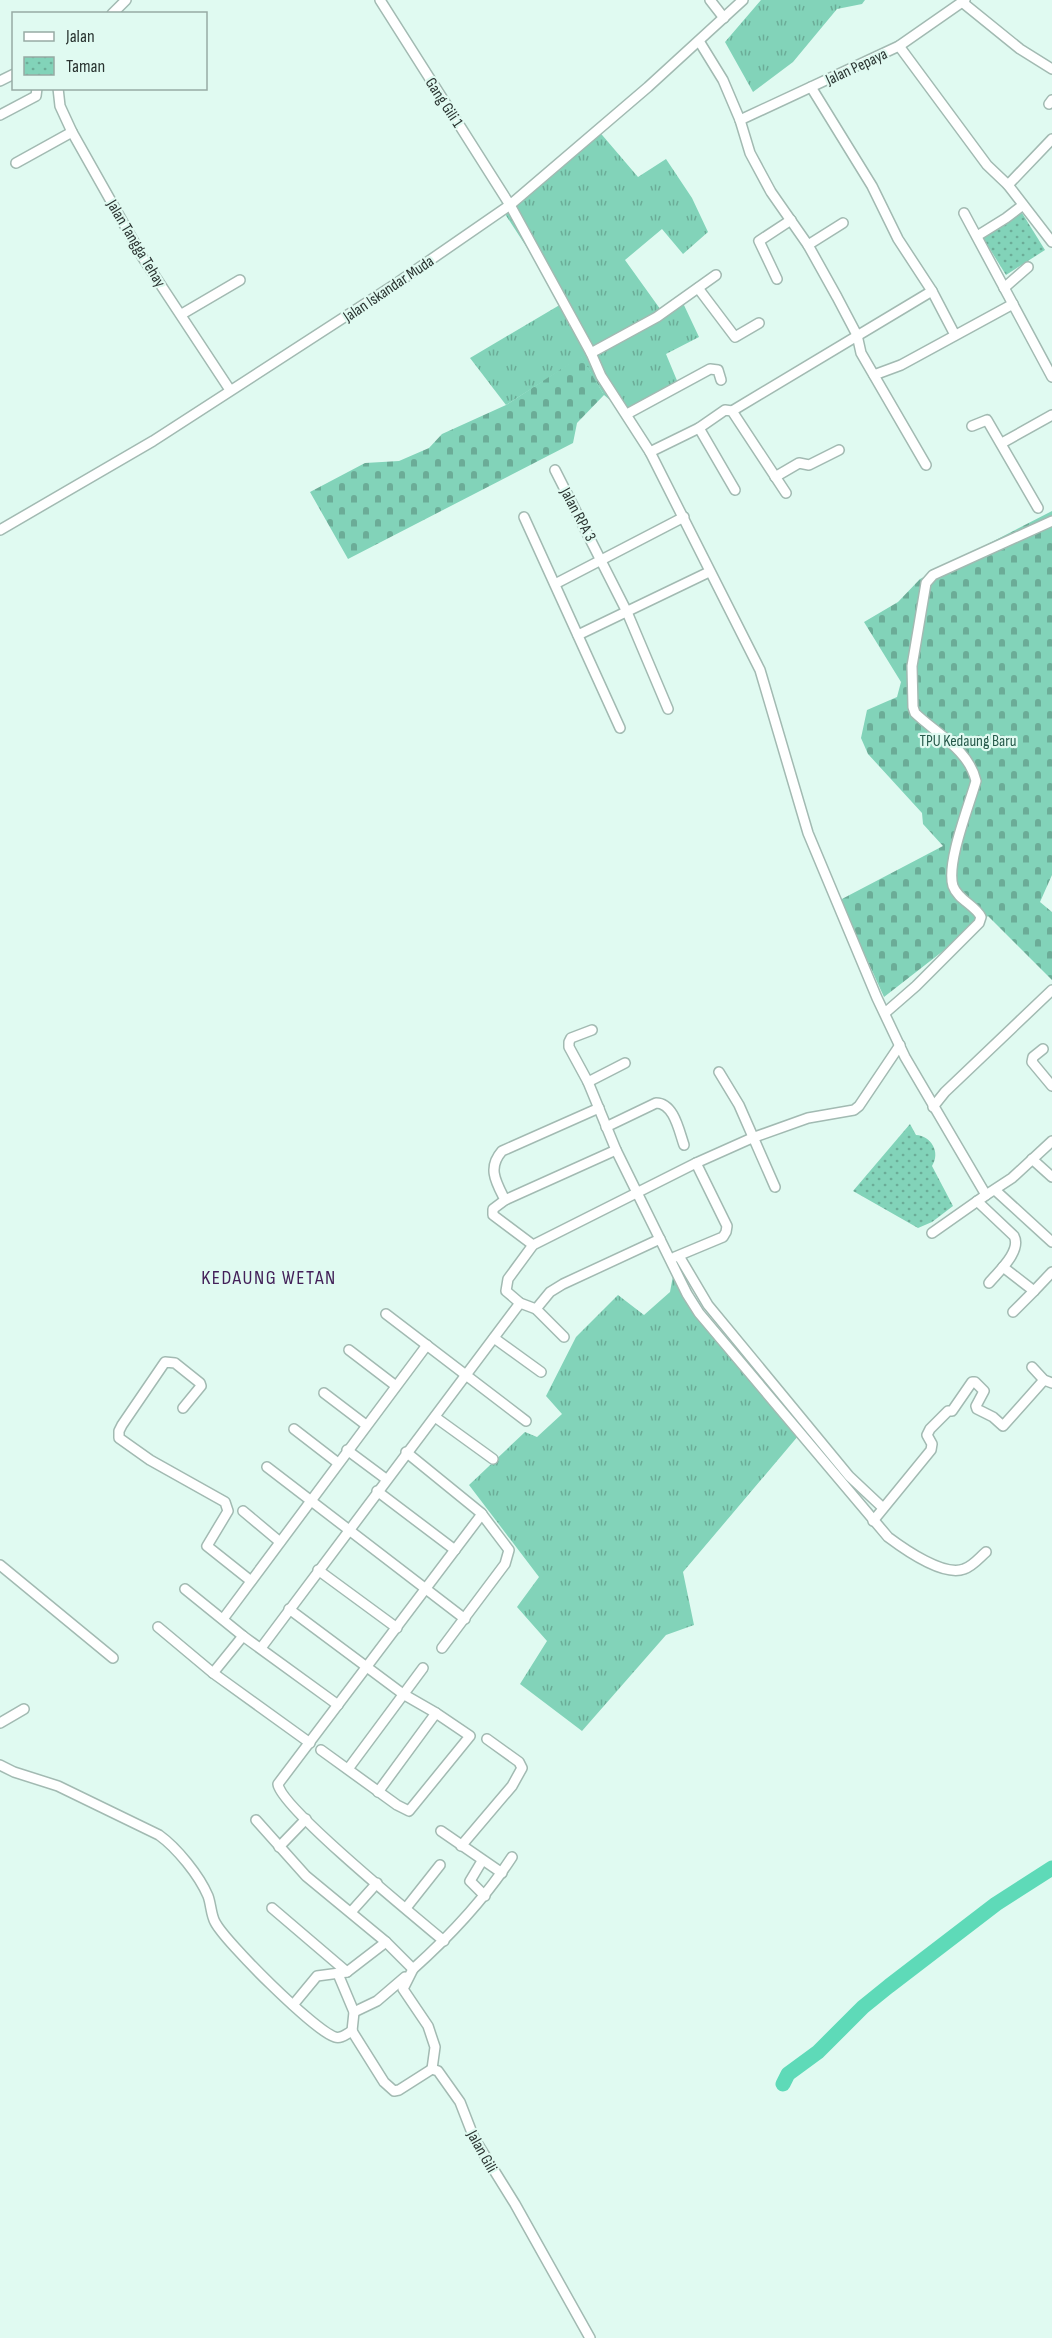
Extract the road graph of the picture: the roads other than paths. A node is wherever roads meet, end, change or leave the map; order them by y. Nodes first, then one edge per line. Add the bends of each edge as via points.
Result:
1 (126, 0) edge
2 (380, 0) edge
3 (710, 0) edge
4 (743, 0) edge
5 (964, 1) edge
6 (114, 12) edge
7 (724, 18) junction
8 (699, 41) junction
9 (899, 46) junction
10 (1052, 69) edge
11 (811, 87) junction
12 (37, 90) edge
13 (57, 90) edge
14 (0, 115) edge
15 (740, 120) junction
16 (72, 132) junction
17 (1052, 139) edge
18 (16, 163) dead end
19 (1008, 185) junction
20 (510, 205) junction
21 (1023, 205) junction
22 (964, 213) dead end
23 (791, 220) junction
24 (843, 223) dead end
25 (976, 236) junction
26 (1052, 242) edge
27 (808, 245) junction
28 (1028, 267) dead end
29 (716, 275) dead end
30 (777, 279) dead end
31 (240, 280) dead end
32 (698, 288) junction
33 (1004, 288) junction
34 (932, 291) junction
35 (1013, 304) junction
36 (182, 314) junction
37 (759, 323) dead end
38 (857, 335) junction
39 (955, 335) junction
40 (591, 353) junction
41 (874, 375) junction
42 (1052, 377) edge
43 (721, 380) dead end
44 (230, 390) junction
45 (732, 411) junction
46 (627, 414) junction
47 (1052, 415) edge
48 (972, 426) dead end
49 (699, 428) junction
50 (1002, 443) junction
51 (839, 450) dead end
52 (650, 452) junction
53 (926, 465) dead end
54 (555, 470) dead end
55 (775, 477) junction
56 (735, 490) dead end
57 (786, 493) dead end
58 (1038, 508) dead end
59 (524, 517) dead end
60 (684, 517) junction
61 (1052, 520) edge
62 (0, 530) edge
63 (602, 559) junction
64 (709, 572) junction
65 (555, 584) junction
66 (627, 612) junction
67 (578, 635) junction
68 (668, 709) dead end
69 (620, 728) dead end
70 (1052, 990) edge
71 (885, 1013) junction
72 (592, 1030) dead end
73 (900, 1045) junction
74 (1043, 1049) dead end
75 (625, 1063) dead end
76 (719, 1072) dead end
77 (588, 1082) junction
78 (1052, 1086) edge
79 (933, 1107) junction
80 (599, 1108) junction
81 (606, 1127) junction
82 (752, 1138) junction
83 (1052, 1141) edge
84 (684, 1145) dead end
85 (616, 1150) junction
86 (1032, 1159) junction
87 (696, 1163) junction
88 (1052, 1177) edge
89 (775, 1187) dead end
90 (995, 1190) junction
91 (638, 1192) junction
92 (986, 1195) junction
93 (505, 1200) junction
94 (977, 1202) junction
95 (932, 1233) dead end
96 (660, 1239) junction
97 (1052, 1242) edge
98 (533, 1245) junction
99 (675, 1258) junction
100 (1003, 1267) junction
101 (1052, 1272) edge
102 (988, 1283) dead end
103 (1034, 1291) junction
104 (520, 1303) junction
105 (536, 1310) junction
106 (1013, 1312) dead end
107 (386, 1314) dead end
108 (564, 1337) dead end
109 (494, 1338) junction
110 (427, 1345) junction
111 (349, 1350) dead end
112 (1032, 1367) dead end
113 (541, 1372) dead end
114 (465, 1376) junction
115 (1048, 1382) edge
116 (396, 1386) junction
117 (324, 1393) dead end
118 (183, 1408) dead end
119 (435, 1417) junction
120 (526, 1421) dead end
121 (366, 1425) junction
122 (294, 1429) dead end
123 (347, 1450) junction
124 (406, 1452) junction
125 (492, 1459) dead end
126 (338, 1463) junction
127 (267, 1467) dead end
128 (386, 1479) junction
129 (377, 1491) junction
130 (311, 1502) junction
131 (882, 1507) junction
132 (243, 1511) dead end
133 (482, 1514) junction
134 (873, 1521) junction
135 (348, 1530) junction
136 (280, 1542) junction
137 (455, 1550) junction
138 (986, 1552) dead end
139 (0, 1565) edge
140 (318, 1570) junction
141 (251, 1581) junction
142 (185, 1589) dead end
143 (426, 1589) junction
144 (289, 1609) junction
145 (223, 1619) junction
146 (465, 1619) junction
147 (158, 1627) dead end
148 (397, 1628) junction
149 (243, 1636) junction
150 (261, 1648) junction
151 (442, 1648) dead end
152 (113, 1658) dead end
153 (367, 1667) junction
154 (423, 1668) dead end
155 (213, 1672) junction
156 (403, 1694) junction
157 (338, 1705) junction
158 (24, 1709) dead end
159 (436, 1713) junction
160 (0, 1723) edge
161 (488, 1739) dead end
162 (310, 1743) junction
163 (321, 1750) dead end
164 (0, 1765) edge
165 (348, 1769) junction
166 (378, 1792) junction
167 (306, 1819) junction
168 (256, 1821) dead end
169 (441, 1831) dead end
170 (461, 1846) junction
171 (279, 1847) junction
172 (512, 1857) dead end
173 (482, 1861) junction
174 (440, 1865) dead end
175 (502, 1873) junction
176 (377, 1883) junction
177 (485, 1896) junction
178 (272, 1908) dead end
179 (406, 1908) junction
180 (351, 1912) junction
181 (444, 1941) junction
182 (386, 1942) junction
183 (412, 1969) junction
184 (343, 1973) junction
185 (293, 2005) junction
186 (354, 2012) junction
187 (352, 2031) junction
188 (432, 2069) junction
189 (590, 2338) edge

1 - 6 street
2 - 20 street, Gang Gili 1
3 - 7 street
4 - 7 street, Jalan Iskandar Muda
5 - 9 street, Jalan Pepaya
5 - 10 street via 1020,49
7 - 8 street, Jalan Iskandar Muda
8 - 15 street via 723,80
8 - 20 street, Jalan Iskandar Muda
9 - 11 street, Jalan Pepaya
9 - 19 street via 987,165
11 - 15 street, Jalan Pepaya
11 - 34 street
12 - 14 street via 36,96
13 - 16 street, Jalan Tangga Tehay
15 - 23 street via 750,153
16 - 18 street
16 - 36 street, Jalan Tangga Tehay via 143,258
17 - 19 street
19 - 21 street
20 - 40 street, Gang Gili 1
20 - 44 street, Jalan Iskandar Muda via 397,284
21 - 25 street
21 - 26 street
22 - 25 street
23 - 27 street
23 - 30 street via 759,242
24 - 27 street
25 - 33 street
27 - 38 street
28 - 33 street
29 - 32 street
31 - 36 street
32 - 37 street via 735,337
32 - 40 street via 657,317
33 - 35 street
34 - 38 street
34 - 39 street
35 - 39 street
35 - 42 street
36 - 44 street, Jalan Tangga Tehay
38 - 41 street via 861,353
38 - 45 street
39 - 41 street
40 - 46 street, Gang Gili 1 via 604,381
41 - 53 street
43 - 46 street via 718,370 710,369
44 - 62 street, Jalan Iskandar Muda via 153,441
45 - 49 street via 725,410
45 - 55 street
46 - 52 street, Gang Gili 1
47 - 50 street
48 - 50 street via 987,420
49 - 52 street
49 - 56 street
50 - 58 street
51 - 55 street via 809,465 799,463
52 - 60 street, Gang Gili 1
54 - 63 street, Jalan RPA 3
55 - 57 street
59 - 65 street
60 - 63 street
60 - 64 street, Gang Gili 1
61 - 71 street via 933,575 926,583 912,666 913,707 973,768 976,781 951,868 954,887 981,917 980,923
63 - 65 street
63 - 66 street, Jalan RPA 3
64 - 66 street
64 - 71 street, Gang Gili 1 via 761,674 808,833
65 - 67 street
66 - 67 street
66 - 68 street, Jalan RPA 3
67 - 69 street
70 - 79 street
71 - 73 street, Gang Gili 1
72 - 77 street via 568,1042
73 - 79 street, Gang Gili 1
73 - 82 street via 854,1110 808,1118
74 - 78 street via 1032,1062
75 - 77 street
76 - 82 street via 739,1105
77 - 80 street
79 - 92 street, Gang Gili 1
80 - 81 street
80 - 93 street via 502,1151 496,1158 493,1176
81 - 84 street via 660,1102 672,1113
81 - 85 street
82 - 87 street
82 - 89 street
83 - 86 street
85 - 91 street
85 - 93 street
86 - 88 street
86 - 90 street
87 - 91 street
87 - 99 street via 727,1226 726,1232 723,1237
90 - 92 street
90 - 97 street
91 - 96 street
91 - 98 street
92 - 94 street
93 - 98 street via 493,1209 493,1215
94 - 95 street
94 - 100 street via 1017,1242
96 - 99 street
96 - 105 street via 563,1284 550,1292
98 - 104 street via 508,1279 506,1291
99 - 131 street via 708,1305 849,1476
99 - 134 street via 687,1294 699,1313
100 - 102 street
100 - 103 street
101 - 103 street
103 - 106 street
104 - 105 street
104 - 109 street
105 - 108 street
107 - 110 street
109 - 113 street
109 - 114 street
110 - 114 street
110 - 116 street
111 - 116 street
112 - 115 street
114 - 119 street
114 - 120 street
115 - 131 street via 1003,1426 977,1409 984,1391 972,1382 952,1411 930,1429 927,1436 931,1450
116 - 121 street
117 - 121 street
118 - 141 street via 200,1383 175,1364 165,1362 122,1425 119,1438 225,1502 228,1511 207,1546
119 - 124 street
119 - 125 street
121 - 123 street
122 - 126 street
123 - 126 street
123 - 128 street
124 - 128 street
124 - 133 street
126 - 130 street
127 - 130 street
128 - 129 street
129 - 135 street
129 - 137 street
130 - 135 street
130 - 136 street
131 - 134 street
132 - 136 street
133 - 137 street
133 - 146 street via 510,1554
134 - 138 street via 897,1544 948,1571 963,1570
135 - 140 street
135 - 143 street
136 - 141 street
137 - 143 street
139 - 152 street
140 - 144 street
140 - 148 street
141 - 145 street
142 - 145 street
143 - 146 street
143 - 148 street
144 - 150 street
144 - 153 street
145 - 149 street
146 - 151 street
147 - 155 street
148 - 153 street
149 - 150 street
149 - 155 street
150 - 157 street
153 - 156 street
153 - 157 street
154 - 156 street
155 - 162 street
156 - 159 street
156 - 165 street
157 - 162 street
158 - 160 street
159 - 166 street
159 - 166 street via 470,1737 409,1811
161 - 170 street via 522,1768 512,1786
162 - 167 street via 278,1784 282,1794
163 - 165 street
164 - 185 street via 58,1786 171,1843 205,1890 214,1921
165 - 166 street
167 - 171 street
167 - 176 street
168 - 171 street
169 - 170 street
170 - 173 street
171 - 180 street via 306,1876
172 - 175 street
173 - 175 street
173 - 177 street via 470,1881
174 - 179 street
175 - 177 street
176 - 179 street
176 - 180 street
177 - 181 street
178 - 184 street
179 - 181 street
180 - 182 street
181 - 183 street
182 - 183 street
182 - 184 street
183 - 186 street via 377,2001
183 - 188 street via 403,1989 428,2026 435,2047
184 - 185 street via 317,1976
184 - 186 street
185 - 187 street via 334,2037
186 - 187 street
187 - 188 street via 384,2082 394,2091
188 - 189 street, Jalan Gili via 438,2071 460,2102 474,2138

